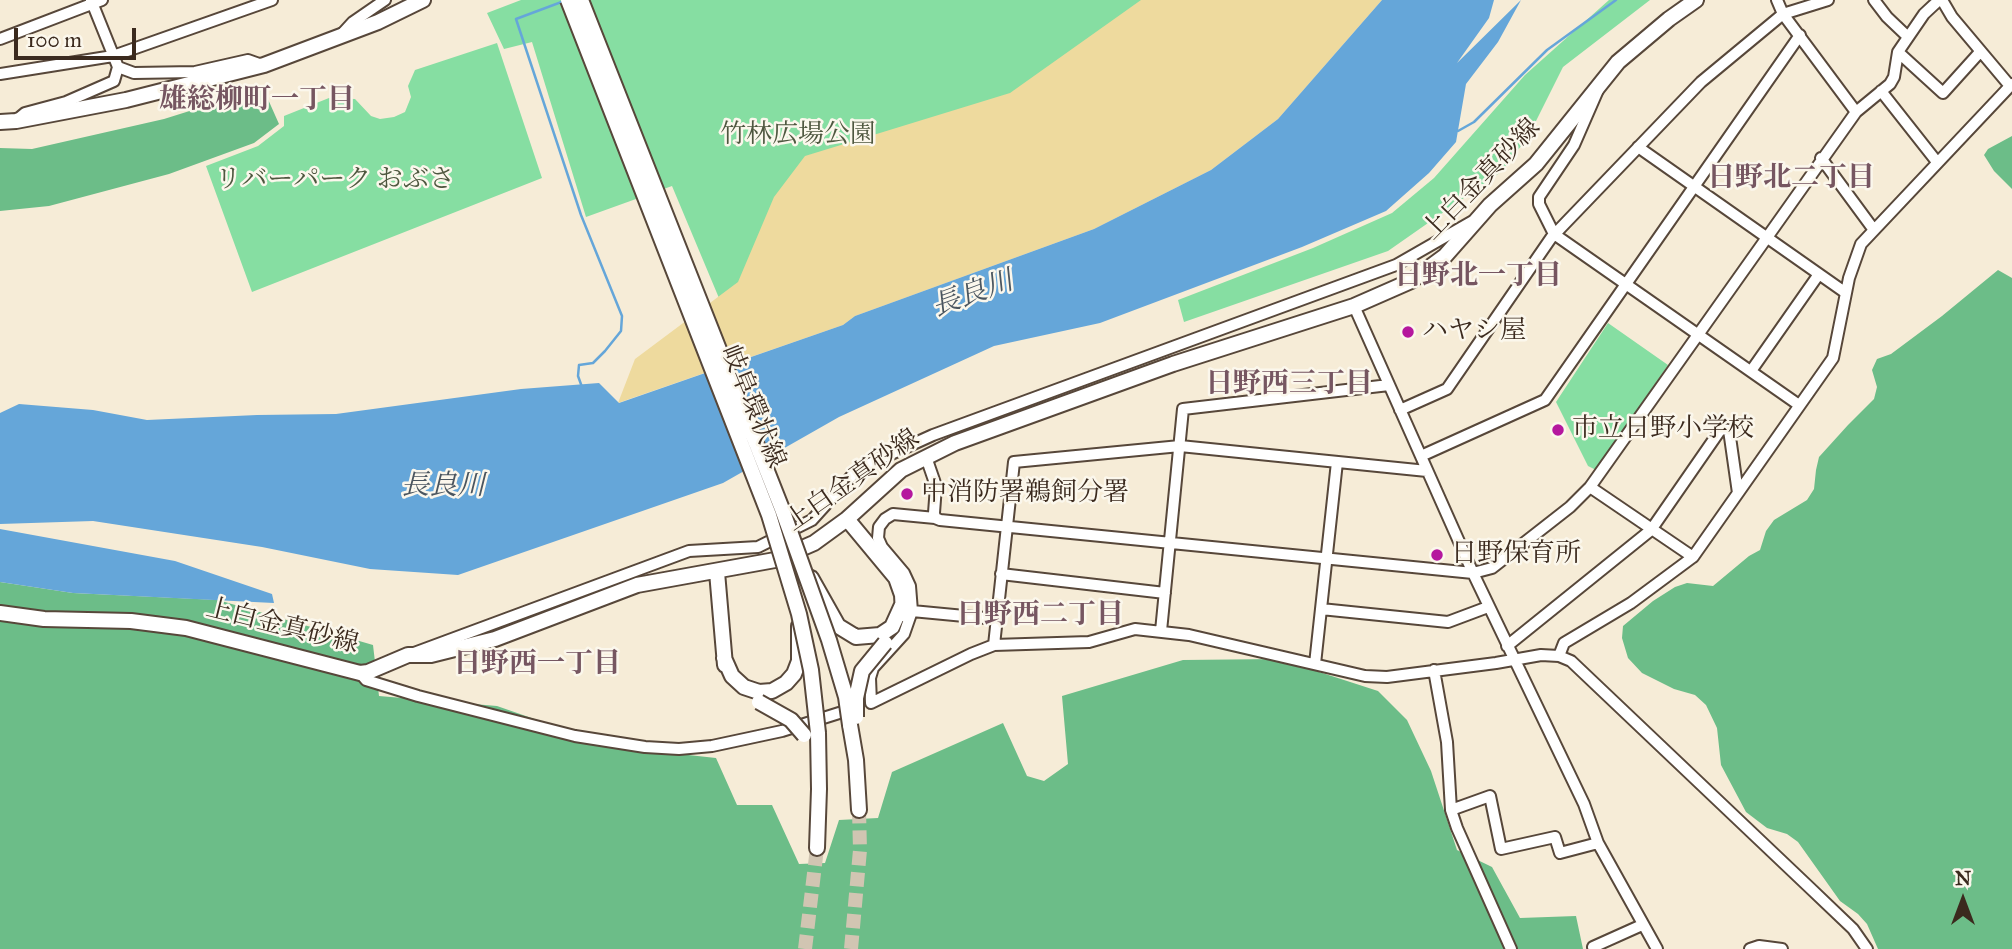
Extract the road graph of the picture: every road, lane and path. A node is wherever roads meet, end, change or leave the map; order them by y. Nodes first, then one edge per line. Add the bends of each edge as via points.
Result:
1 (272, 0) edge
2 (385, 0) edge
3 (423, 0) edge
4 (568, 0) edge
5 (581, 0) edge
6 (1696, 0) edge
7 (1777, 0) edge
8 (1828, 0) edge
9 (1874, 0) edge
10 (1940, 0) edge
11 (95, 1) edge
12 (1783, 13) junction
13 (1800, 35) junction
14 (1908, 37) junction
15 (337, 38) junction
16 (0, 39) edge
17 (1898, 52) junction
18 (1980, 52) junction
19 (116, 62) junction
20 (264, 65) junction
21 (0, 74) edge
22 (1600, 82) junction
23 (2011, 85) edge
24 (1881, 92) junction
25 (1856, 112) junction
26 (16, 121) junction
27 (0, 122) edge
28 (1638, 148) junction
29 (1821, 158) junction
30 (1937, 162) junction
31 (1694, 186) junction
32 (1482, 215) junction
33 (1874, 230) junction
34 (1554, 234) junction
35 (1766, 237) junction
36 (1819, 274) junction
37 (1626, 284) junction
38 (1846, 293) junction
39 (1354, 306) junction
40 (1698, 335) junction
41 (1751, 371) junction
42 (1389, 385) junction
43 (1800, 405) junction
44 (1400, 410) junction
45 (1180, 446) junction
46 (1421, 456) junction
47 (926, 457) junction
48 (1337, 462) junction
49 (1427, 471) junction
50 (1590, 487) junction
51 (1738, 493) junction
52 (935, 518) junction
53 (847, 519) junction
54 (1006, 526) junction
55 (1651, 530) junction
56 (1171, 542) junction
57 (1693, 557) junction
58 (800, 558) junction
59 (1326, 558) junction
60 (717, 572) junction
61 (1473, 573) junction
62 (1001, 574) junction
63 (1165, 593) junction
64 (1488, 607) junction
65 (907, 608) junction
66 (1321, 609) junction
67 (0, 613) edge
68 (799, 614) junction
69 (996, 619) junction
70 (1161, 631) junction
71 (882, 639) junction
72 (994, 645) junction
73 (1507, 646) junction
74 (408, 655) junction
75 (1559, 656) junction
76 (1513, 660) junction
77 (1315, 664) junction
78 (1434, 670) junction
79 (360, 673) junction
80 (759, 697) junction
81 (871, 703) junction
82 (854, 724) junction
83 (811, 734) junction
84 (859, 810) tunnel mouth
85 (1451, 810) junction
86 (818, 841) tunnel mouth
87 (1598, 843) junction
88 (1642, 925) junction
89 (1593, 947) dead end
90 (1511, 949) edge
91 (1657, 949) edge
92 (1751, 949) edge
93 (1782, 949) edge
94 (1867, 949) edge

1 - 19 street
2 - 15 street
3 - 15 main road
4 - 68 main road, 岐阜環状線, bridge via 769,516
5 - 58 main road, 岐阜環状線, bridge
6 - 22 main road, 上白金真砂線 via 1618,62
7 - 12 street
8 - 12 street
9 - 14 street
10 - 14 street
10 - 18 street
11 - 16 street
11 - 19 street
12 - 13 street
12 - 28 street via 1701,82
13 - 25 street
13 - 31 street
14 - 17 street
15 - 20 main road
17 - 18 street via 1943,93
17 - 24 street via 1894,77
18 - 23 street
19 - 20 street via 134,73 195,72 248,60
19 - 21 street
19 - 26 street via 114,80 66,102 25,113
20 - 26 main road via 150,95
22 - 32 main road, 上白金真砂線 via 1536,164
22 - 34 street via 1574,145 1539,197
23 - 30 street
24 - 25 street
24 - 30 street
25 - 29 street
26 - 27 main road
28 - 31 street
28 - 34 street
29 - 33 street
29 - 35 street
30 - 33 street
31 - 35 street
31 - 37 street
32 - 39 main road, 上白金真砂線 via 1445,256 1410,281
32 - 74 street via 1396,265 933,435 858,469 812,520 758,547 689,551
33 - 38 street via 1861,244
34 - 37 street
34 - 44 street via 1447,389
35 - 36 street
35 - 40 street
36 - 38 street
36 - 41 street
37 - 40 street
37 - 46 street via 1545,400
38 - 43 street via 1833,358
39 - 42 street
39 - 47 main road, 上白金真砂線 via 1172,364
40 - 41 street
40 - 50 street
41 - 43 street
42 - 44 street
42 - 45 street via 1183,409
43 - 51 street
44 - 46 street
45 - 48 street
45 - 54 street via 1013,462
45 - 56 street
46 - 49 street
47 - 52 street via 936,486
47 - 53 main road, 上白金真砂線 via 901,470
48 - 49 street
48 - 59 street
49 - 61 street
50 - 55 street
50 - 61 street via 1502,561
51 - 55 street via 1729,430 1721,429
51 - 57 street
52 - 54 street
52 - 65 street via 893,514 879,527 882,547 911,586
53 - 60 main road, 上白金真砂線 via 814,543 775,560
53 - 65 main road via 896,578
54 - 56 street
54 - 62 street
55 - 57 street
55 - 73 street
56 - 59 street
56 - 63 street
57 - 75 street via 1564,643
58 - 71 main road, bridge via 838,626 856,637
58 - 82 main road, 岐阜環状線, bridge
59 - 61 street
59 - 66 street
60 - 74 main road, 上白金真砂線 via 637,585 495,639 431,655
60 - 80 main road via 726,679 734,688
61 - 64 street
62 - 63 street
62 - 69 street
63 - 70 street
64 - 66 street via 1448,622
64 - 73 street
65 - 69 street
65 - 71 main road
65 - 81 street via 904,634 873,668
66 - 77 street
67 - 79 main road, 上白金真砂線 via 186,628
68 - 80 main road, bridge via 799,661 794,674
68 - 83 main road, 岐阜環状線, bridge via 811,670
69 - 72 street
70 - 72 street via 1135,629 1089,642
70 - 77 street
71 - 82 main road, bridge via 862,671
72 - 81 street
73 - 76 street
74 - 79 main road, 上白金真砂線
75 - 76 street
75 - 94 street via 1571,661 1809,887
76 - 78 street
76 - 87 street via 1584,804
77 - 78 street via 1365,676
78 - 85 street via 1447,742
79 - 81 street via 366,680 444,703 575,736 679,749 782,731
80 - 83 main road, bridge
82 - 84 main road, 岐阜環状線
83 - 86 main road, 岐阜環状線
85 - 87 street via 1490,796 1501,849 1555,838 1560,853
85 - 90 street
87 - 88 street
88 - 89 street
88 - 91 street
92 - 93 street

